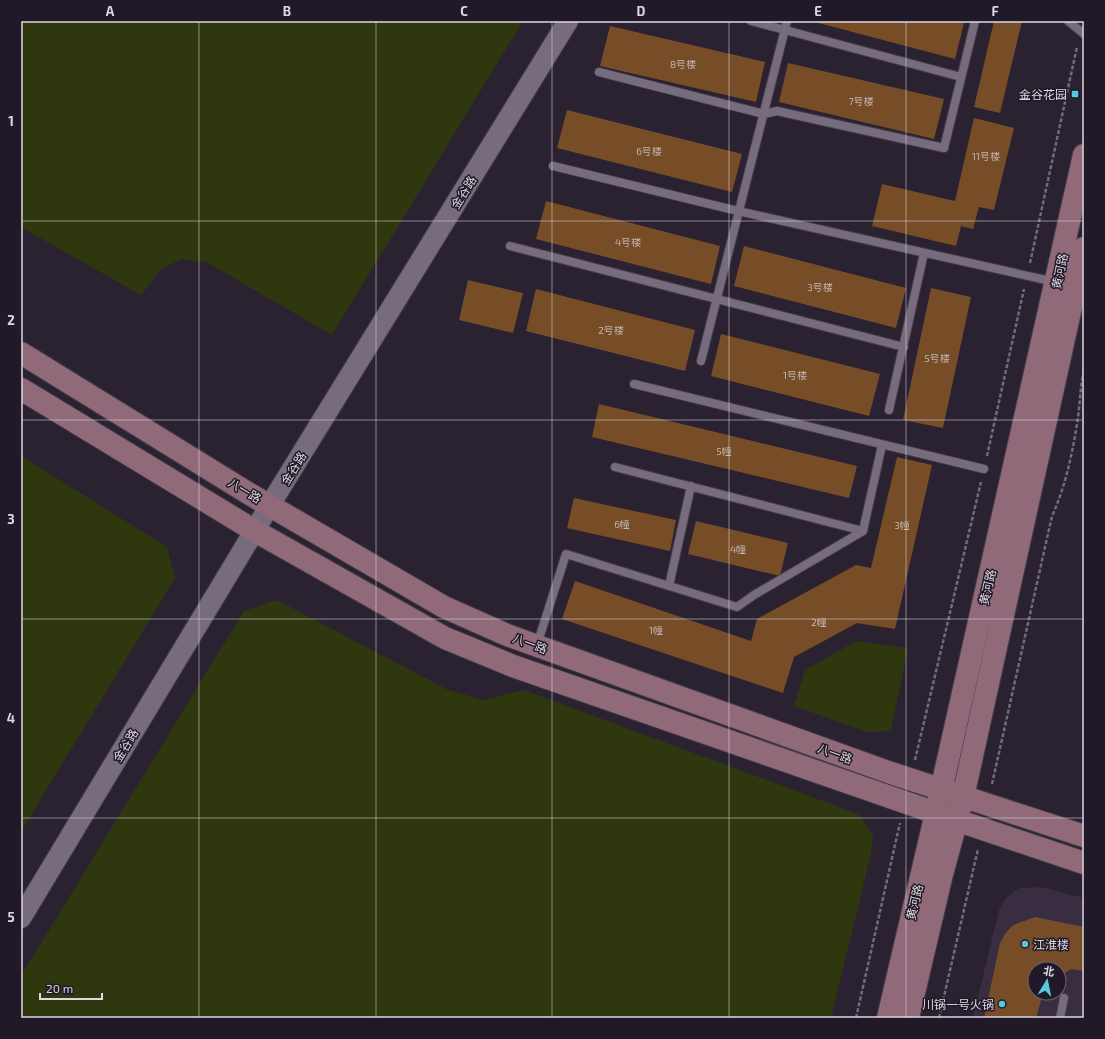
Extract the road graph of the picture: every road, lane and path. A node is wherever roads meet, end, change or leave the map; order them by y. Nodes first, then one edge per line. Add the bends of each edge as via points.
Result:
1 (568, 21) edge
2 (751, 21) edge
3 (787, 21) edge
4 (975, 21) edge
5 (1068, 21) edge
6 (785, 30) junction
7 (1082, 33) edge
8 (599, 72) dead end
9 (961, 77) junction
10 (764, 114) junction
11 (1084, 155) edge
12 (553, 166) dead end
13 (738, 211) junction
14 (510, 246) dead end
15 (1084, 248) edge
16 (924, 253) junction
17 (1027, 276) junction
18 (1066, 284) junction
19 (717, 299) junction
20 (904, 347) junction
21 (21, 353) edge
22 (701, 361) dead end
23 (1084, 369) edge
24 (634, 384) dead end
25 (21, 389) edge
26 (889, 410) dead end
27 (882, 445) junction
28 (615, 467) dead end
29 (984, 468) junction
30 (691, 486) junction
31 (270, 505) junction
32 (255, 531) junction
33 (863, 531) junction
34 (669, 586) junction
35 (537, 646) junction
36 (910, 780) junction
37 (941, 790) junction
38 (963, 797) junction
39 (905, 802) junction
40 (988, 805) junction
41 (946, 817) junction
42 (982, 829) junction
43 (1084, 836) edge
44 (1084, 863) edge
45 (21, 918) edge
46 (1063, 1001) edge
47 (856, 1018) edge
48 (888, 1018) edge
49 (908, 1018) edge
50 (939, 1018) edge
51 (1060, 1018) edge

1 - 31 street, 金谷路
2 - 6 lane
3 - 6 lane
4 - 9 lane
5 - 7 lane
6 - 9 lane
6 - 10 lane
7 - 17 path
8 - 10 lane
9 - 10 lane via 944,148 777,111
10 - 13 lane
11 - 18 main road, 黄河路
12 - 13 lane
13 - 16 lane
13 - 19 lane
14 - 19 lane
15 - 18 main road, 黄河路
16 - 17 lane
16 - 20 lane
17 - 18 lane
17 - 29 path
18 - 37 main road, 黄河路
18 - 38 main road, 黄河路
19 - 20 lane
19 - 22 lane
20 - 26 lane
21 - 31 main road, 八一路
23 - 40 path via 1077,424 1062,494 1052,516
24 - 27 lane
25 - 32 main road, 八一路
27 - 29 lane
27 - 33 lane
28 - 30 lane
29 - 36 path
30 - 33 lane
30 - 34 lane
31 - 32 street, 金谷路
31 - 35 main road, 八一路 via 444,607
32 - 39 main road, 八一路 via 445,638 513,666
32 - 45 street, 金谷路
33 - 34 lane via 736,608
34 - 35 lane via 566,554
35 - 36 main road, 八一路
36 - 37 main road, 八一路
37 - 38 main road, 八一路
37 - 41 main road, 黄河路
38 - 40 main road, 八一路
38 - 41 main road, 黄河路
39 - 41 main road, 八一路
39 - 47 path
40 - 43 main road, 八一路
41 - 42 main road, 八一路
41 - 48 main road, 黄河路
41 - 49 main road, 黄河路
42 - 44 main road, 八一路
42 - 50 path
46 - 51 lane

